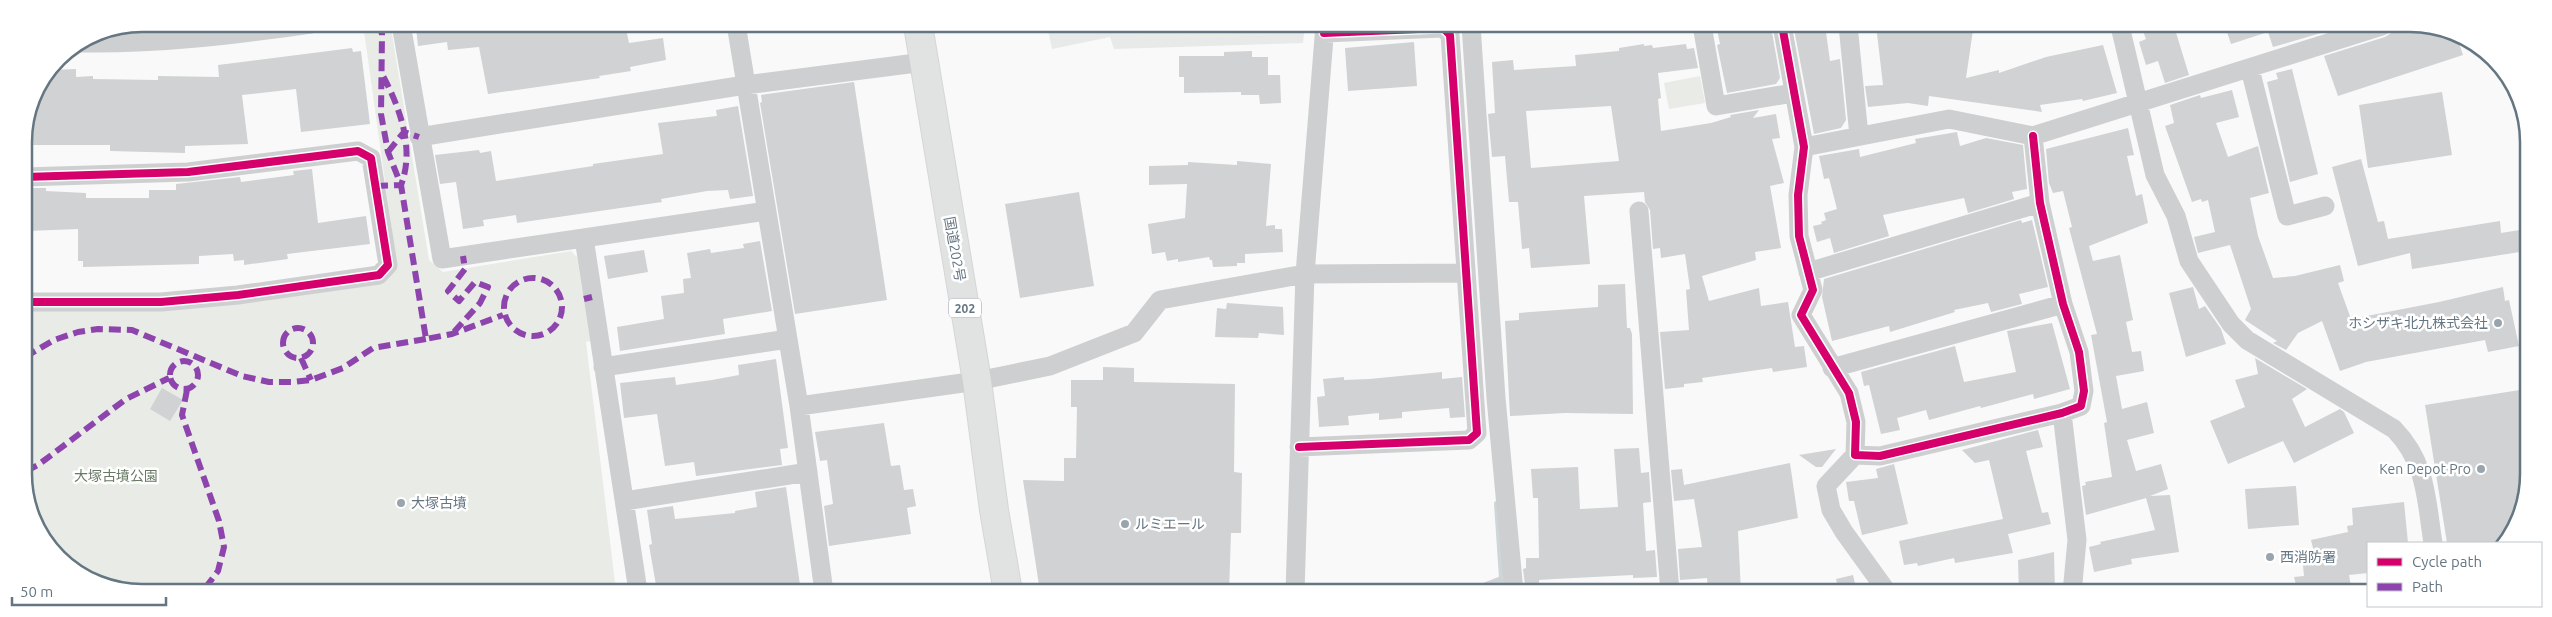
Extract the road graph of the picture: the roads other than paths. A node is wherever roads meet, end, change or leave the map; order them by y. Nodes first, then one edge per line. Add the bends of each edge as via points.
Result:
1 (259, 32) edge
2 (402, 32) edge
3 (737, 32) edge
4 (919, 32) edge
5 (1325, 32) edge
6 (1447, 32) edge
7 (1471, 32) edge
8 (1703, 32) edge
9 (1783, 32) edge
10 (1849, 32) edge
11 (2121, 32) edge
12 (2364, 32) edge
13 (96, 43) edge
14 (924, 62) junction
15 (2250, 69) junction
16 (745, 85) junction
17 (1794, 93) junction
18 (2139, 103) junction
19 (1859, 136) junction
20 (2033, 136) junction
21 (419, 137) junction
22 (1804, 147) junction
23 (33, 177) edge
24 (2040, 203) junction
25 (2325, 206) dead end
26 (766, 211) junction
27 (1638, 211) dead end
28 (584, 238) junction
29 (1808, 272) junction
30 (1466, 273) junction
31 (1305, 274) junction
32 (33, 302) edge
33 (2063, 304) junction
34 (788, 339) junction
35 (603, 367) junction
36 (1832, 368) junction
37 (978, 381) junction
38 (799, 406) junction
39 (2062, 413) junction
40 (1299, 447) junction
41 (1855, 456) junction
42 (808, 472) junction
43 (625, 501) junction
44 (2433, 542) edge
45 (637, 584) edge
46 (823, 584) edge
47 (1007, 584) edge
48 (1295, 584) edge
49 (1513, 584) edge
50 (1669, 584) edge
51 (1882, 584) edge
52 (2073, 584) edge

1 - 13 street via 141,44
2 - 21 street
3 - 16 street
4 - 14 highway, 国道202号 / 202
5 - 31 street
6 - 30 street via 1450,35
7 - 49 street via 1496,398
8 - 17 street via 1716,106
9 - 17 street
10 - 19 street
11 - 18 street
12 - 15 street
14 - 16 street
14 - 37 highway, 国道202号 / 202
15 - 18 street
15 - 25 street via 2287,216
16 - 21 street
16 - 26 street
17 - 22 street
18 - 20 street
18 - 44 street via 2155,175 2176,216 2189,261 2227,318 2248,340 2394,429 2410,445 2421,467
19 - 20 street via 1949,119
19 - 22 street
20 - 24 street
21 - 28 street via 442,259
22 - 29 street via 1798,195 1799,236
23 - 32 street via 188,172 358,151 371,158 388,265 379,275 238,295 161,302
24 - 29 street
24 - 33 street
26 - 28 street
26 - 34 street
27 - 50 street
28 - 35 street
29 - 36 street via 1813,290 1801,315
30 - 31 street
30 - 40 street via 1477,433 1469,440
31 - 37 street via 1160,300 1134,333 1050,366
31 - 40 street
33 - 36 street
33 - 39 street via 2079,352 2084,391 2080,406
34 - 35 street
34 - 38 street
35 - 43 street
36 - 41 street via 1849,393 1856,422
37 - 38 street
37 - 47 highway, 国道202号 / 202
38 - 42 street
39 - 41 street via 1880,456
39 - 52 street via 2077,540
40 - 48 street
41 - 51 street via 1826,486 1831,510
42 - 43 street
42 - 46 street
43 - 45 street

